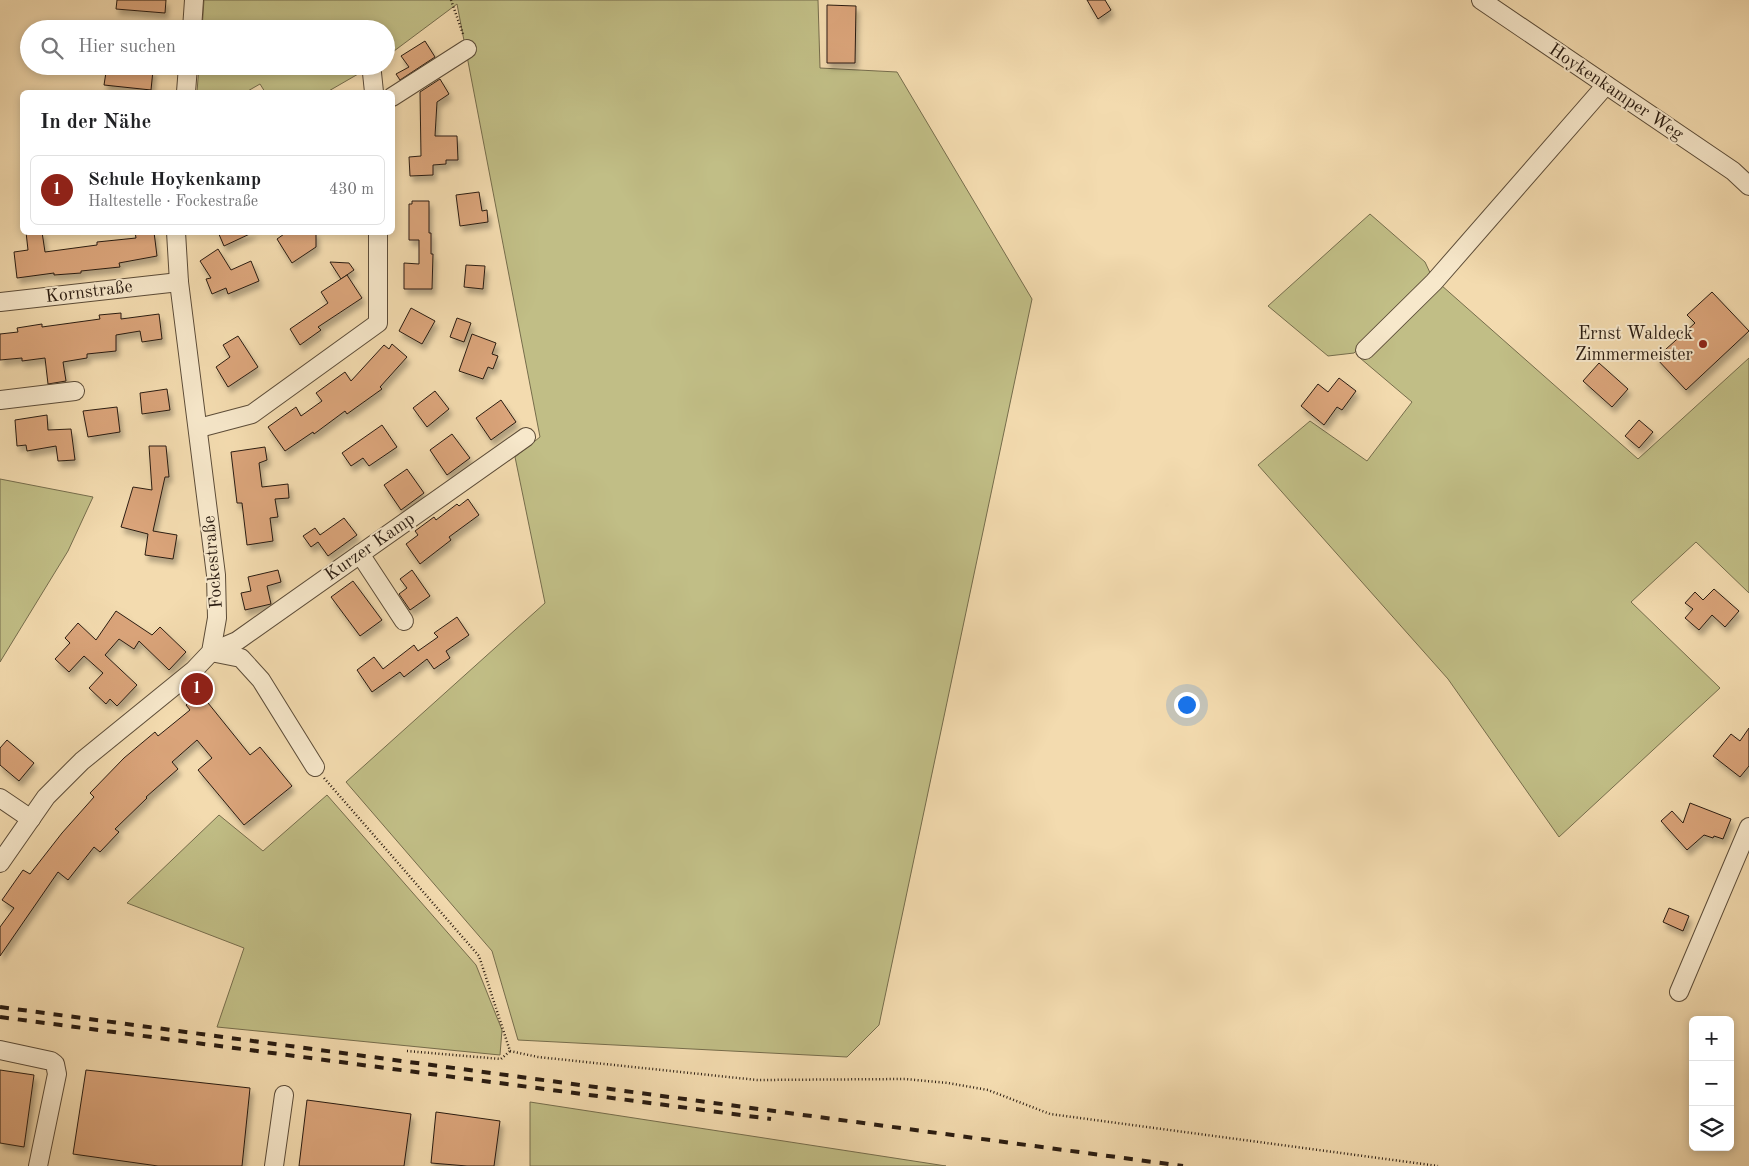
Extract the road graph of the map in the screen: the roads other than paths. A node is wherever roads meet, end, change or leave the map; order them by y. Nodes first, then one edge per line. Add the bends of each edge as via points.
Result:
1 (194, 0) edge
2 (1481, 0) edge
3 (193, 20) edge
4 (467, 50) road end
5 (187, 75) edge
6 (372, 75) edge
7 (1606, 85) junction
8 (186, 90) edge
9 (374, 90) edge
10 (395, 95) edge
11 (1749, 186) edge
12 (176, 235) edge
13 (378, 235) edge
14 (178, 282) junction
15 (0, 302) edge
16 (1365, 350) dead end
17 (75, 391) dead end
18 (0, 400) edge
19 (199, 428) junction
20 (526, 437) dead end
21 (360, 554) junction
22 (404, 621) dead end
23 (211, 652) junction
24 (315, 767) road end
25 (0, 798) edge
26 (31, 819) junction
27 (1749, 827) edge
28 (0, 863) edge
29 (1679, 992) dead end
30 (0, 1050) edge
31 (284, 1095) dead end
32 (38, 1166) edge
33 (274, 1166) edge

1 - 3 street
2 - 7 street, Hoykenkamper Weg
4 - 10 street
5 - 8 street
6 - 9 street
7 - 11 street, Hoykenkamper Weg via 1733,171
7 - 16 street via 1434,282
12 - 14 street, Fockestraße
13 - 19 street via 378,323 252,414
14 - 15 street, Kornstraße
14 - 19 street, Fockestraße
17 - 18 street
19 - 23 street, Fockestraße via 216,575 217,618
20 - 21 street, Kurzer Kamp
21 - 22 street
21 - 23 street, Kurzer Kamp via 237,641
23 - 24 street via 241,658 261,680
23 - 26 street via 194,670 82,761 46,797
25 - 26 street
26 - 28 street
27 - 29 street
30 - 32 street via 51,1061 57,1068
31 - 33 street

